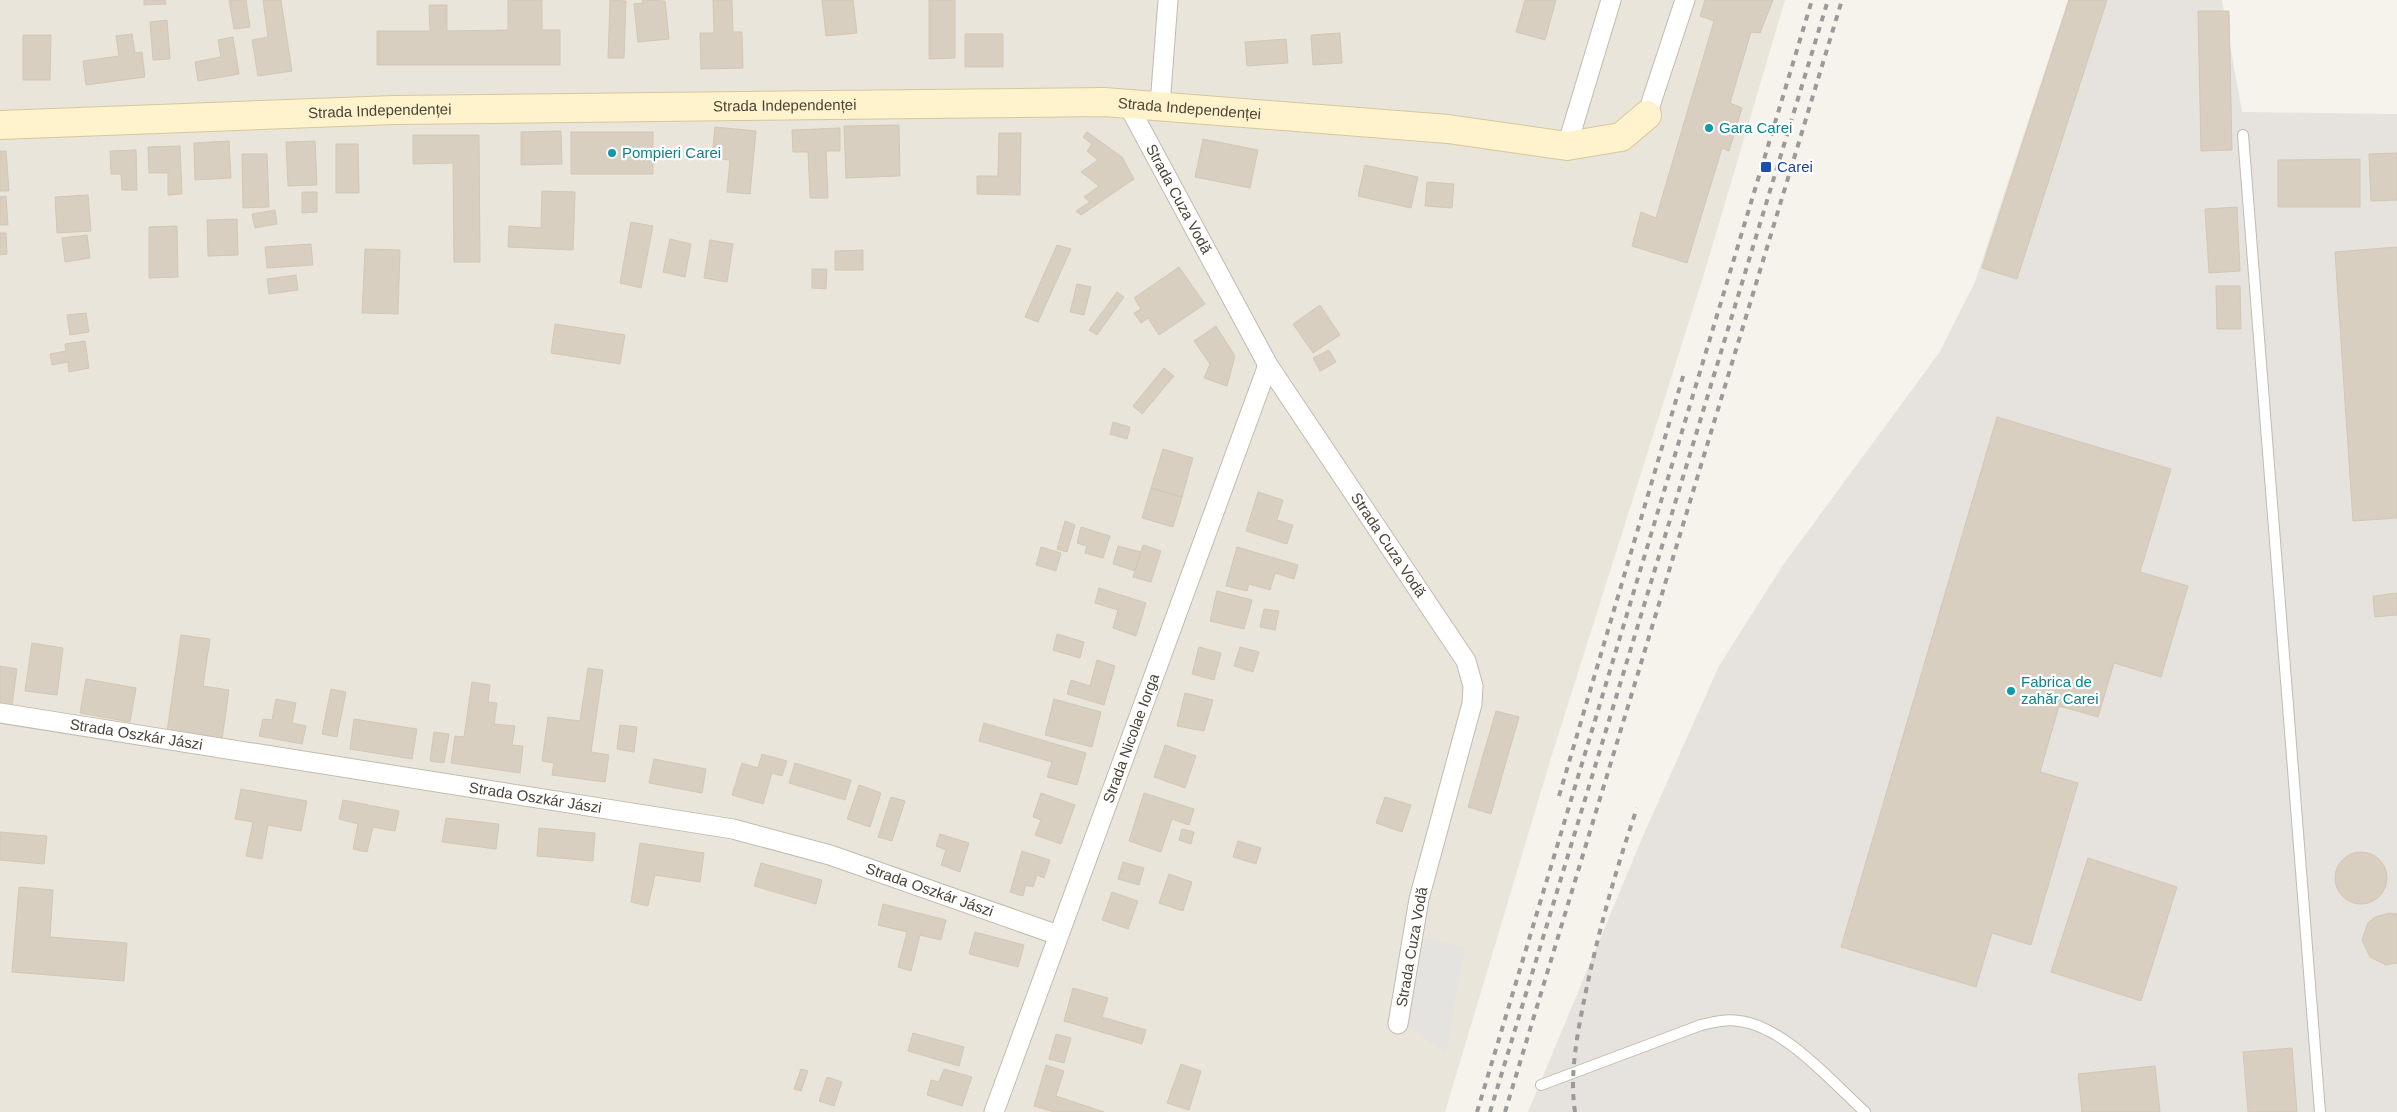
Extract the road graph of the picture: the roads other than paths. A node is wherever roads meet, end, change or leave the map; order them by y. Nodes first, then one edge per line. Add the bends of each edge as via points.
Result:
1 (1168, 0) edge
2 (1611, 0) edge
3 (1685, 0) edge
4 (1127, 103) junction
5 (1160, 105) junction
6 (1647, 115) joint
7 (0, 125) edge
8 (2243, 135) dead end
9 (1566, 146) junction
10 (1268, 365) junction
11 (0, 713) edge
12 (1058, 935) junction
13 (1398, 1024) dead end
14 (1541, 1085) dead end
15 (994, 1112) edge
16 (1865, 1112) edge
17 (2320, 1112) edge

1 - 5 street
2 - 9 street
3 - 6 street, Strada Independenței
4 - 5 street, Strada Independenței
4 - 7 street, Strada Independenței via 394,110
4 - 10 street, Strada Cuza Vodă
5 - 9 street, Strada Independenței via 1448,129
6 - 9 street, Strada Independenței via 1621,137
8 - 17 lane
10 - 12 street, Strada Nicolae Iorga
10 - 13 street, Strada Cuza Vodă via 1466,660 1473,686 1472,704 1419,899
11 - 12 street, Strada Oszkár Jászi via 733,829 830,855
12 - 15 street, Strada Nicolae Iorga
14 - 16 lane via 1701,1024 1742,1021 1764,1029 1799,1052

